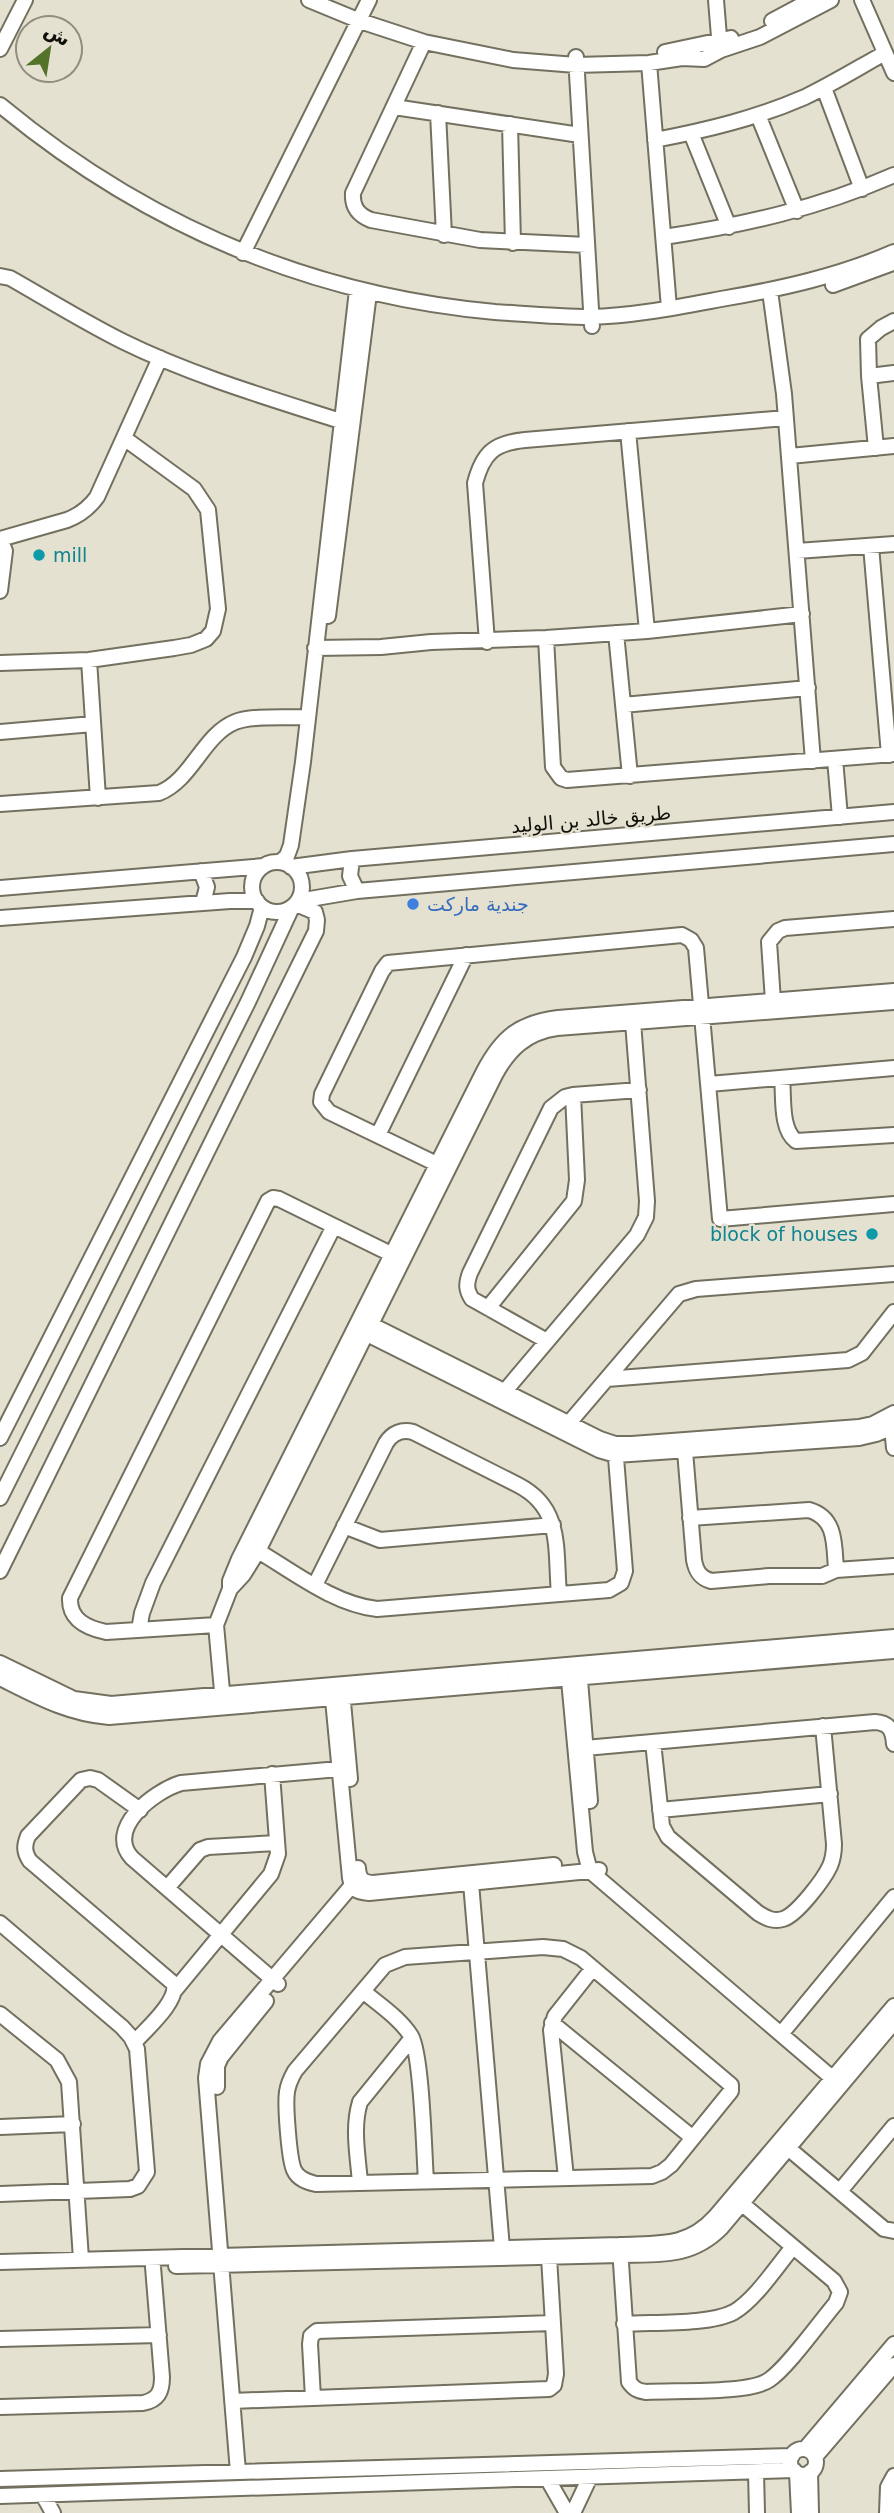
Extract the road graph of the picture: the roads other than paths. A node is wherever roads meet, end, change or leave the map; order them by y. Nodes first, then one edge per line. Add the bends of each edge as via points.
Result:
1 (25, 0) edge
2 (309, 0) edge
3 (332, 0) edge
4 (716, 0) edge
5 (811, 0) edge
6 (831, 0) edge
7 (862, 0) edge
8 (364, 11) edge
9 (424, 42) junction
10 (720, 46) junction
11 (0, 49) edge
12 (885, 53) junction
13 (576, 60) junction
14 (649, 64) junction
15 (894, 74) edge
16 (824, 88) junction
17 (0, 105) edge
18 (394, 107) junction
19 (438, 113) junction
20 (0, 114) edge
21 (758, 115) junction
22 (510, 124) junction
23 (691, 133) junction
24 (580, 135) junction
25 (655, 139) junction
26 (894, 175) edge
27 (862, 189) junction
28 (797, 211) junction
29 (729, 227) junction
30 (444, 235) junction
31 (664, 237) junction
32 (513, 243) junction
33 (587, 245) junction
34 (243, 253) junction
35 (894, 253) edge
36 (894, 262) edge
37 (0, 276) edge
38 (771, 295) junction
39 (362, 296) junction
40 (669, 308) junction
41 (592, 321) junction
42 (894, 321) edge
43 (160, 358) junction
44 (894, 373) edge
45 (869, 376) junction
46 (786, 418) junction
47 (347, 423) junction
48 (628, 431) junction
49 (124, 438) junction
50 (894, 446) edge
51 (876, 448) junction
52 (790, 456) junction
53 (0, 539) edge
54 (894, 544) edge
55 (871, 546) junction
56 (797, 551) junction
57 (0, 591) edge
58 (802, 614) junction
59 (647, 631) junction
60 (615, 633) junction
61 (546, 638) junction
62 (487, 642) junction
63 (320, 648) junction
64 (89, 660) junction
65 (0, 663) edge
66 (808, 688) junction
67 (623, 705) junction
68 (307, 717) junction
69 (93, 724) junction
70 (0, 732) edge
71 (891, 755) edge
72 (835, 759) junction
73 (813, 761) junction
74 (630, 776) junction
75 (98, 798) junction
76 (0, 804) edge
77 (894, 812) edge
78 (840, 817) junction
79 (894, 844) edge
80 (352, 859) junction
81 (287, 865) junction
82 (264, 866) junction
83 (201, 871) junction
84 (0, 888) edge
85 (356, 891) junction
86 (203, 903) junction
87 (260, 904) junction
88 (295, 904) junction
89 (0, 918) edge
90 (894, 919) edge
91 (466, 955) junction
92 (894, 991) edge
93 (773, 1001) junction
94 (894, 1002) edge
95 (750, 1008) junction
96 (703, 1012) junction
97 (633, 1022) junction
98 (894, 1068) edge
99 (782, 1078) junction
100 (709, 1084) junction
101 (639, 1090) junction
102 (573, 1095) junction
103 (378, 1135) junction
104 (894, 1135) edge
105 (443, 1167) junction
106 (894, 1204) edge
107 (334, 1226) junction
108 (393, 1255) junction
109 (894, 1274) edge
110 (488, 1308) junction
111 (894, 1312) edge
112 (363, 1326) junction
113 (547, 1341) junction
114 (607, 1379) junction
115 (505, 1391) junction
116 (893, 1422) edge
117 (569, 1423) junction
118 (0, 1438) edge
119 (894, 1448) edge
120 (616, 1449) junction
121 (685, 1451) junction
122 (0, 1498) edge
123 (690, 1518) junction
124 (553, 1524) junction
125 (344, 1526) junction
126 (258, 1551) junction
127 (894, 1566) edge
128 (836, 1570) junction
129 (0, 1571) edge
130 (315, 1585) junction
131 (230, 1588) junction
132 (559, 1594) junction
133 (216, 1625) junction
134 (139, 1630) junction
135 (894, 1637) edge
136 (894, 1651) edge
137 (780, 1653) junction
138 (0, 1663) edge
139 (574, 1671) junction
140 (0, 1678) edge
141 (30, 1686) junction
142 (337, 1691) junction
143 (223, 1700) junction
144 (824, 1726) junction
145 (653, 1742) junction
146 (894, 1744) edge
147 (582, 1753) junction
148 (339, 1769) junction
149 (272, 1774) junction
150 (830, 1794) junction
151 (140, 1810) junction
152 (660, 1810) junction
153 (277, 1843) junction
154 (592, 1866) junction
155 (471, 1883) junction
156 (358, 1884) junction
157 (167, 1888) junction
158 (894, 1897) edge
159 (0, 1923) edge
160 (222, 1935) junction
161 (477, 1952) junction
162 (593, 1968) junction
163 (276, 1982) junction
164 (175, 1990) junction
165 (363, 1991) junction
166 (894, 2006) edge
167 (0, 2014) edge
168 (894, 2022) edge
169 (552, 2023) junction
170 (784, 2031) junction
171 (412, 2038) junction
172 (134, 2043) junction
173 (840, 2078) junction
174 (73, 2124) junction
175 (894, 2126) edge
176 (0, 2127) edge
177 (693, 2138) junction
178 (788, 2148) junction
179 (566, 2178) junction
180 (496, 2179) junction
181 (426, 2181) junction
182 (360, 2183) junction
183 (77, 2191) junction
184 (840, 2191) junction
185 (0, 2194) edge
186 (737, 2199) junction
187 (894, 2231) edge
188 (793, 2247) junction
189 (502, 2248) junction
190 (620, 2250) junction
191 (549, 2256) junction
192 (81, 2259) junction
193 (226, 2260) junction
194 (0, 2262) edge
195 (153, 2267) junction
196 (0, 2271) edge
197 (553, 2323) junction
198 (624, 2324) junction
199 (159, 2335) junction
200 (0, 2339) edge
201 (894, 2344) edge
202 (894, 2365) edge
203 (874, 2379) junction
204 (313, 2398) junction
205 (237, 2401) junction
206 (0, 2407) edge
207 (802, 2463) junction
208 (620, 2469) junction
209 (279, 2471) junction
210 (243, 2472) junction
211 (756, 2472) junction
212 (537, 2474) junction
213 (140, 2475) junction
214 (894, 2476) edge
215 (590, 2477) junction
216 (0, 2479) edge
217 (279, 2487) junction
218 (140, 2491) junction
219 (62, 2494) junction
220 (43, 2495) junction
221 (0, 2496) edge
222 (53, 2513) edge
223 (567, 2513) edge
224 (573, 2513) edge
225 (757, 2513) edge
226 (799, 2513) edge
227 (811, 2513) edge
228 (887, 2513) edge

1 - 11 street
2 - 8 street
3 - 8 street
4 - 10 street
5 - 10 street
6 - 10 street via 760,37
7 - 12 street
8 - 9 street
8 - 13 street via 437,37
8 - 34 street
9 - 13 street via 513,60
9 - 18 street
10 - 13 street
10 - 14 street via 705,58
12 - 15 street
12 - 16 street
13 - 14 street
13 - 24 street
14 - 25 street
16 - 21 street
16 - 27 street
17 - 34 street via 125,193
18 - 19 street
18 - 30 street via 358,183 353,202 356,210 371,220
19 - 22 street
19 - 30 street
20 - 39 street via 60,160 194,238 272,272
21 - 23 street
21 - 28 street
22 - 24 street
22 - 32 street
23 - 25 street
23 - 29 street
24 - 33 street
25 - 31 street
26 - 27 street
27 - 28 street
28 - 29 street
29 - 31 street
30 - 32 street
31 - 40 street
32 - 33 street
33 - 41 street
34 - 39 street
35 - 38 street
36 - 38 street via 835,284
37 - 43 street
38 - 40 street
38 - 41 street via 671,317
38 - 46 street
39 - 41 street via 480,319
39 - 47 street
40 - 41 street
42 - 45 street via 868,339
43 - 47 street
43 - 49 street
44 - 45 street
45 - 51 street
46 - 48 street
46 - 52 street
47 - 63 street
48 - 59 street
48 - 62 street via 507,442 491,451 480,465 475,483
49 - 53 street via 97,497 84,511
49 - 64 street via 202,499 210,523 217,620 206,639 191,645
50 - 51 street
51 - 52 street
52 - 56 street
53 - 57 street via 5,551
54 - 55 street
55 - 56 street
55 - 71 street
56 - 58 street
58 - 59 street
58 - 66 street
59 - 60 street
60 - 61 street
60 - 67 street
61 - 62 street
61 - 74 street via 556,773 573,781
62 - 63 street
63 - 68 street
63 - 81 street via 300,839
64 - 65 street
64 - 69 street
66 - 67 street
66 - 73 street
67 - 74 street
68 - 75 street via 231,723 166,791
68 - 81 street
69 - 70 street
69 - 75 street
71 - 72 street
72 - 73 street
72 - 78 street
73 - 74 street
75 - 76 street
77 - 78 street, طريق خالد بن الوليد
78 - 80 street, طريق خالد بن الوليد
79 - 85 street
80 - 81 street, طريق خالد بن الوليد
80 - 85 street via 350,876
81 - 82 street
81 - 88 street via 301,878 301,894
82 - 83 street
82 - 87 street via 252,886
83 - 84 street
83 - 86 street via 207,887
85 - 88 street
86 - 87 street
86 - 89 street
87 - 88 street via 277,912
87 - 118 street via 244,957
88 - 122 street
88 - 129 street via 315,912 316,931
90 - 93 street via 778,931 769,942
91 - 96 street via 682,935 696,948
91 - 103 street
91 - 103 street via 388,963 352,1030 321,1102 329,1112
92 - 93 street
93 - 95 street
94 - 95 street
95 - 96 street
96 - 97 street
96 - 100 street
96 - 105 street via 558,1018 521,1028 493,1054
97 - 101 street
97 - 105 street via 544,1030 526,1038 504,1059
98 - 99 street
99 - 100 street
99 - 104 street via 787,1129 796,1141
100 - 106 street via 720,1219
101 - 102 street
101 - 113 street via 647,1201 643,1225
102 - 110 street via 574,1200
102 - 110 street via 551,1108 470,1273 467,1291
103 - 105 street
105 - 108 street
105 - 112 street
107 - 108 street
107 - 134 street via 153,1583
107 - 134 street via 279,1199 268,1201 73,1591 70,1606 76,1619 106,1632
108 - 112 street
109 - 114 street via 689,1290 679,1294
110 - 113 street
111 - 114 street via 862,1353 848,1360
112 - 115 street
112 - 120 street via 576,1439 599,1450
112 - 126 street
112 - 131 street via 239,1559
113 - 115 street
114 - 117 street
115 - 117 street
116 - 119 street
116 - 120 street
116 - 121 street via 876,1434 859,1438
117 - 120 street
120 - 121 street
120 - 132 street via 624,1577 609,1590
121 - 123 street
123 - 128 street via 816,1512 832,1527
123 - 128 street via 695,1568 706,1580 822,1576
124 - 125 street via 387,1540
124 - 125 street via 532,1493 403,1431 389,1438
124 - 132 street
125 - 130 street
126 - 130 street
126 - 131 street
127 - 128 street
130 - 132 street via 355,1605 377,1609
131 - 133 street
133 - 134 street
133 - 143 street
135 - 137 street
136 - 137 street
137 - 139 street
138 - 141 street
139 - 142 street
139 - 147 street
140 - 141 street
141 - 143 street via 73,1712 97,1716
142 - 143 street
142 - 148 street
142 - 156 street
144 - 145 street
144 - 146 street via 883,1722 893,1733
144 - 150 street
145 - 147 street
145 - 152 street
147 - 154 street
148 - 149 street
148 - 156 street
149 - 151 street via 181,1783 160,1791
149 - 153 street
150 - 152 street
150 - 152 street via 834,1844 829,1869 794,1912 776,1921 758,1913 668,1837
151 - 157 street via 123,1831 125,1850
151 - 164 street via 98,1780 82,1780 28,1836 25,1853 171,1979
153 - 157 street via 208,1846
153 - 160 street via 271,1874
154 - 155 street
154 - 156 street
154 - 170 street
155 - 156 street via 369,1894
155 - 161 street
156 - 163 street
157 - 160 street
158 - 170 street
159 - 172 street via 122,2027
160 - 163 street
160 - 164 street
161 - 162 street via 553,1947 572,1953
161 - 165 street via 394,1960
161 - 180 street
162 - 169 street
162 - 177 street via 731,2085
163 - 193 street via 217,2066
164 - 172 street via 172,2000
165 - 171 street
165 - 182 street via 295,2071 287,2093 291,2160 299,2177 316,2184
166 - 173 street
167 - 174 street via 64,2070
168 - 173 street
169 - 177 street
169 - 179 street
170 - 173 street
171 - 181 street
171 - 182 street via 360,2102 356,2114
172 - 183 street via 147,2172 138,2186 130,2189
173 - 178 street
173 - 186 street
174 - 176 street
174 - 183 street
175 - 184 street
177 - 179 street via 671,2165 652,2176
178 - 184 street
178 - 186 street
179 - 180 street
180 - 181 street
180 - 189 street
181 - 182 street
183 - 185 street
183 - 192 street
184 - 187 street via 884,2229
186 - 188 street
186 - 190 street via 710,2238 698,2246 670,2253
188 - 198 street via 747,2301 729,2314 706,2320
188 - 198 street via 834,2281 839,2298 778,2372 762,2384 639,2391 629,2382
189 - 190 street
189 - 193 street
190 - 191 street
190 - 198 street
191 - 193 street
191 - 197 street
192 - 193 street
192 - 194 street
193 - 195 street
193 - 205 street
195 - 196 street
195 - 199 street
197 - 204 street via 556,2380 549,2389
197 - 204 street via 317,2331 310,2344
199 - 200 street
199 - 206 street via 162,2386 153,2401
201 - 203 street
202 - 203 street
203 - 207 street
204 - 205 street
205 - 210 street
207 - 208 street
207 - 211 street
207 - 226 street
207 - 227 street
208 - 211 street
208 - 212 street
208 - 215 street
209 - 210 street
209 - 212 street
209 - 217 street
210 - 213 street
211 - 225 street
212 - 215 street
212 - 217 street
212 - 223 street
213 - 216 street
213 - 218 street
214 - 228 street via 888,2487
215 - 224 street
217 - 218 street
218 - 219 street
219 - 220 street
219 - 222 street
220 - 221 street
220 - 222 street

